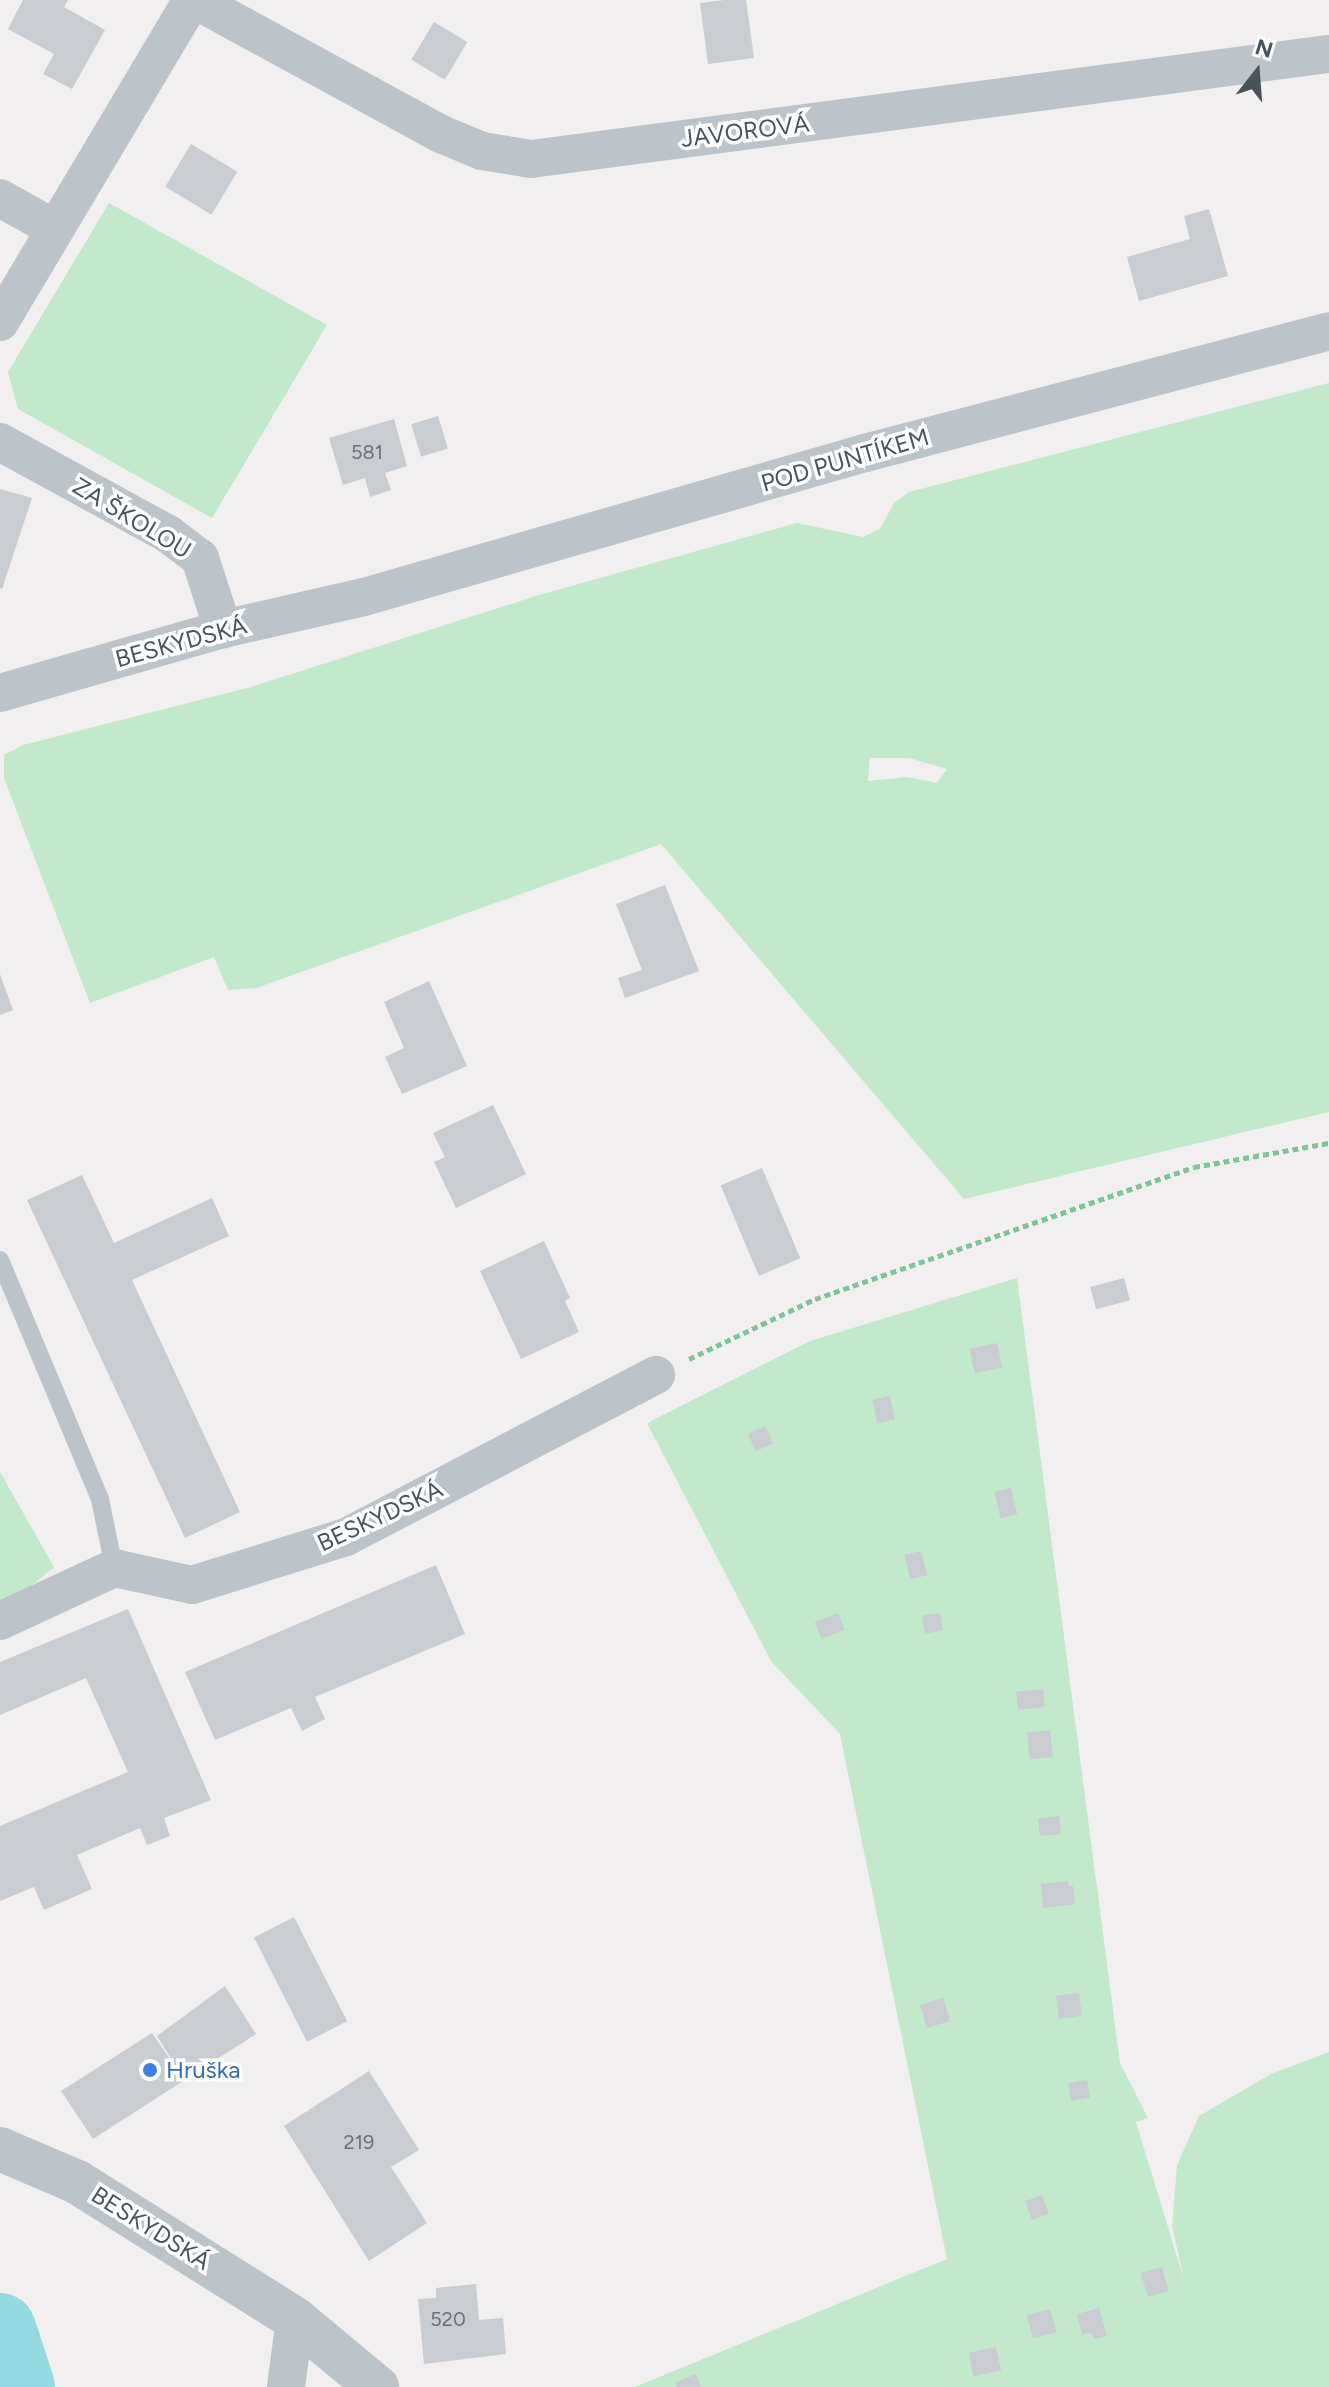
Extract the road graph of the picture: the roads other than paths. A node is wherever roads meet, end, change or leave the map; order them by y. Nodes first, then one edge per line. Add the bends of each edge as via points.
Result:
1 (194, 0) edge
2 (1329, 54) edge
3 (0, 198) edge
4 (55, 229) junction
5 (0, 322) edge
6 (1329, 331) edge
7 (0, 442) edge
8 (364, 597) joint
9 (223, 629) junction
10 (0, 693) edge
11 (0, 1260) edge
12 (656, 1375) road end
13 (114, 1568) junction
14 (0, 1621) edge
15 (0, 2149) edge
16 (295, 2319) junction
17 (286, 2387) edge
18 (377, 2387) edge

1 - 2 street, JAVOROVÁ via 441,134 482,151 531,159
1 - 4 street
3 - 4 street
4 - 5 street
6 - 8 street, POD PUNTÍKEM via 865,453
7 - 9 street, ZA ŠKOLOU via 168,534 200,558
8 - 9 street, BESKYDSKÁ
9 - 10 street, BESKYDSKÁ
11 - 13 lane via 100,1499
12 - 13 street, BESKYDSKÁ via 346,1537 192,1585
13 - 14 street
15 - 16 street, BESKYDSKÁ via 77,2182
16 - 17 street
16 - 18 street, BESKYDSKÁ

